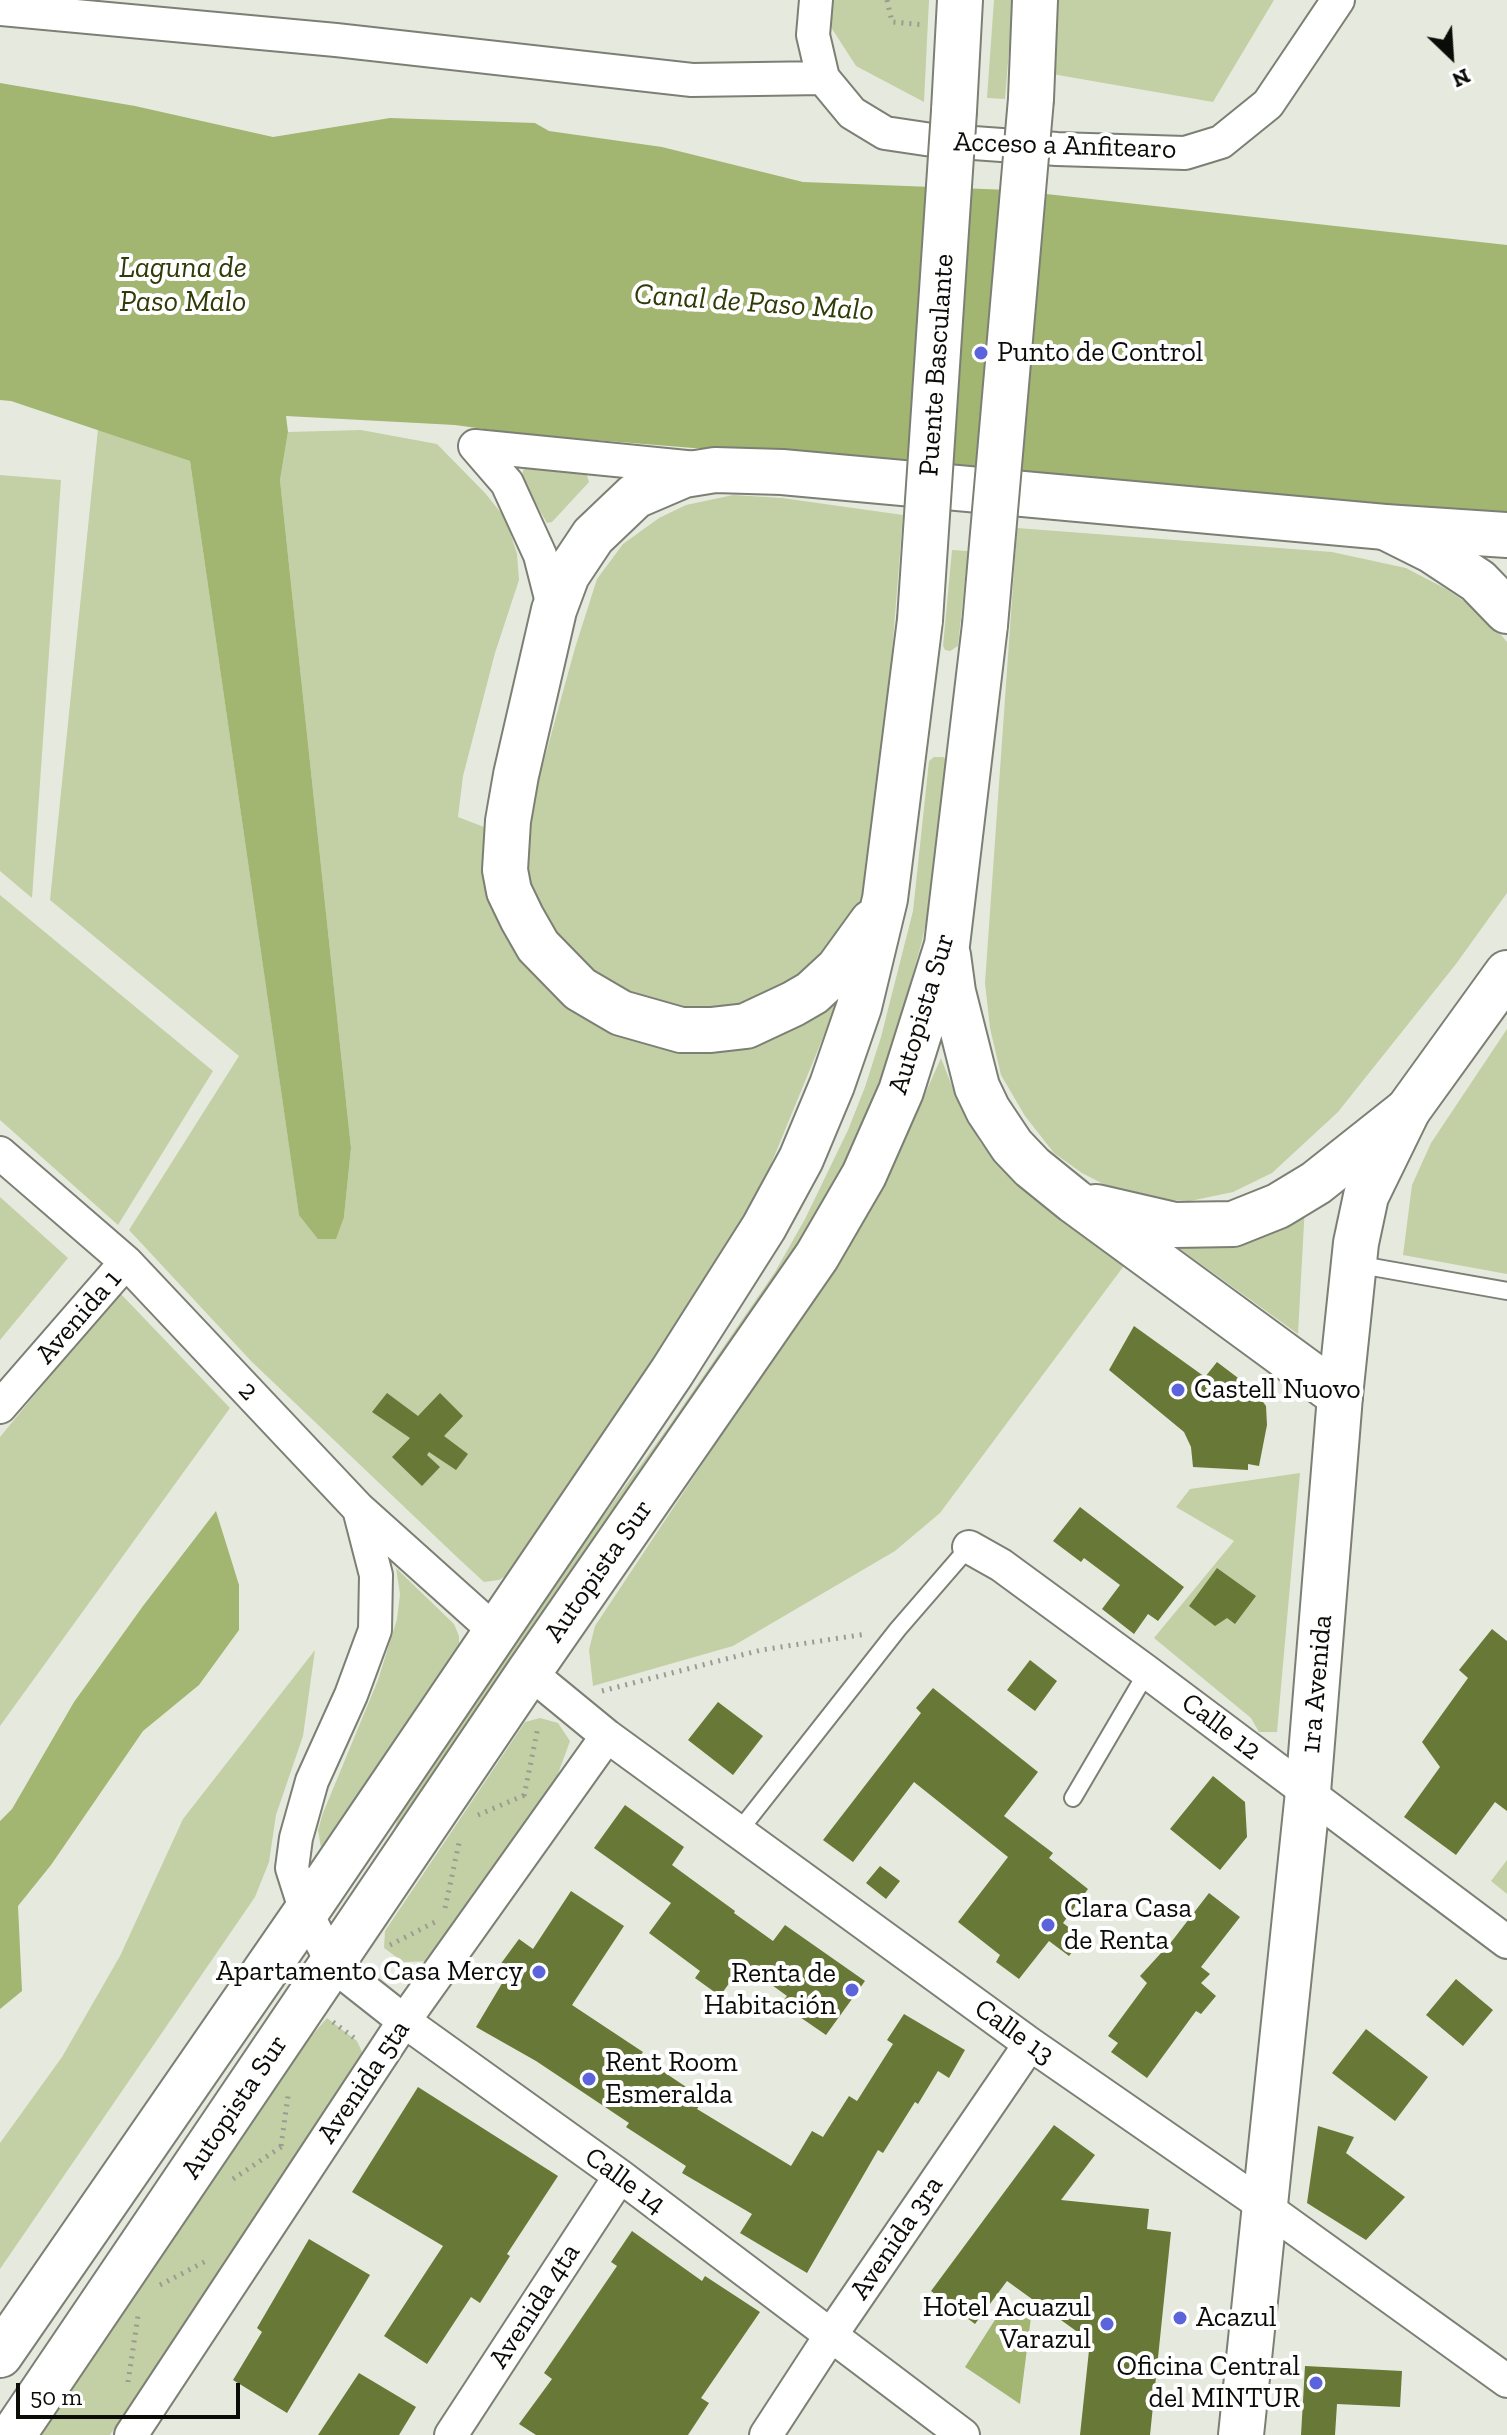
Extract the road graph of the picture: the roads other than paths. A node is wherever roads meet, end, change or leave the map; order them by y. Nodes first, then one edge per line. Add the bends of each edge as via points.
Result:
1 (816, 0) edge
2 (1035, 0) edge
3 (1338, 0) edge
4 (0, 9) edge
5 (959, 14) edge
6 (823, 78) junction
7 (715, 470) junction
8 (1385, 527) junction
9 (1507, 535) edge
10 (554, 610) junction
11 (1507, 611) edge
12 (920, 620) joint
13 (909, 703) junction
14 (975, 709) junction
15 (885, 899) junction
16 (947, 945) junction
17 (1507, 973) edge
18 (1408, 1110) junction
19 (0, 1153) edge
20 (1074, 1201) junction
21 (126, 1262) junction
22 (1353, 1264) junction
23 (1507, 1291) edge
24 (1340, 1396) junction
25 (0, 1407) edge
26 (359, 1509) junction
27 (969, 1547) joint
28 (495, 1631) junction
29 (529, 1672) junction
30 (1147, 1672) junction
31 (607, 1736) junction
32 (1308, 1792) junction
33 (1073, 1798) dead end
34 (739, 1831) junction
35 (306, 1912) junction
36 (1507, 1942) edge
37 (333, 1965) junction
38 (404, 2021) junction
39 (1030, 2044) junction
40 (620, 2176) junction
41 (1264, 2206) junction
42 (831, 2335) junction
43 (0, 2355) edge
44 (1507, 2381) edge
45 (13, 2435) edge
46 (131, 2435) edge
47 (451, 2435) edge
48 (766, 2435) edge
49 (963, 2435) edge
50 (1241, 2435) edge

1 - 6 street, Acceso a Anfitearo via 813,35
2 - 14 main road, Autopista Sur, bridge via 1031,99
3 - 6 street, Acceso a Anfitearo via 1268,104 1221,142 1185,153 1042,148 885,133 852,113
4 - 6 street via 692,80
5 - 12 main road, Puente Basculante, bridge
7 - 8 main road
7 - 10 main road via 658,484 620,508 567,575
7 - 10 street via 475,446 507,483 540,555
8 - 9 main road
8 - 11 main road via 1478,581
10 - 15 main road via 516,775 505,870 509,891 538,946 580,989 621,1013 661,1026 746,1026 821,985 863,939
12 - 13 main road, Autopista Sur
13 - 14 main road
13 - 15 main road, Autopista Sur
14 - 16 main road, Autopista Sur
15 - 28 main road, Autopista Sur via 859,1007 801,1159 672,1372
16 - 20 main road via 966,1048 988,1110 1012,1146
16 - 29 main road, Autopista Sur via 901,1091 864,1175 817,1256
17 - 18 main road, 1ra Avenida
18 - 20 main road via 1316,1183 1233,1224 1174,1225
18 - 22 main road, 1ra Avenida via 1366,1196
19 - 21 street, 2
20 - 24 main road
21 - 25 street, Avenida 1
21 - 26 street, 2
22 - 23 lane
22 - 24 main road, 1ra Avenida
24 - 32 main road, 1ra Avenida
26 - 28 street, 2
26 - 35 street, Calle 14 via 376,1575 375,1630 312,1781 296,1838 292,1868
27 - 30 street, Calle 12
27 - 34 lane
28 - 35 main road, Autopista Sur
29 - 31 street, Calle 13
29 - 37 main road, Autopista Sur
30 - 32 street, Calle 12
30 - 33 lane
31 - 34 street, Calle 13
31 - 38 street, Avenida 5ta
32 - 36 street, Calle 12
32 - 41 main road, 1ra Avenida
34 - 39 street, Calle 13
35 - 37 street, Calle 14
35 - 43 main road, Autopista Sur
37 - 38 street, Calle 14
37 - 45 main road, Autopista Sur
38 - 40 street, Calle 14
38 - 46 street, Avenida 5ta
39 - 41 street, Calle 13
39 - 42 street, Avenida 3ra
40 - 42 street, Calle 14
40 - 47 street, Avenida 4ta
41 - 44 street, Calle 13
41 - 50 main road, 1ra Avenida
42 - 48 street, Avenida 3ra
42 - 49 street, Calle 14

